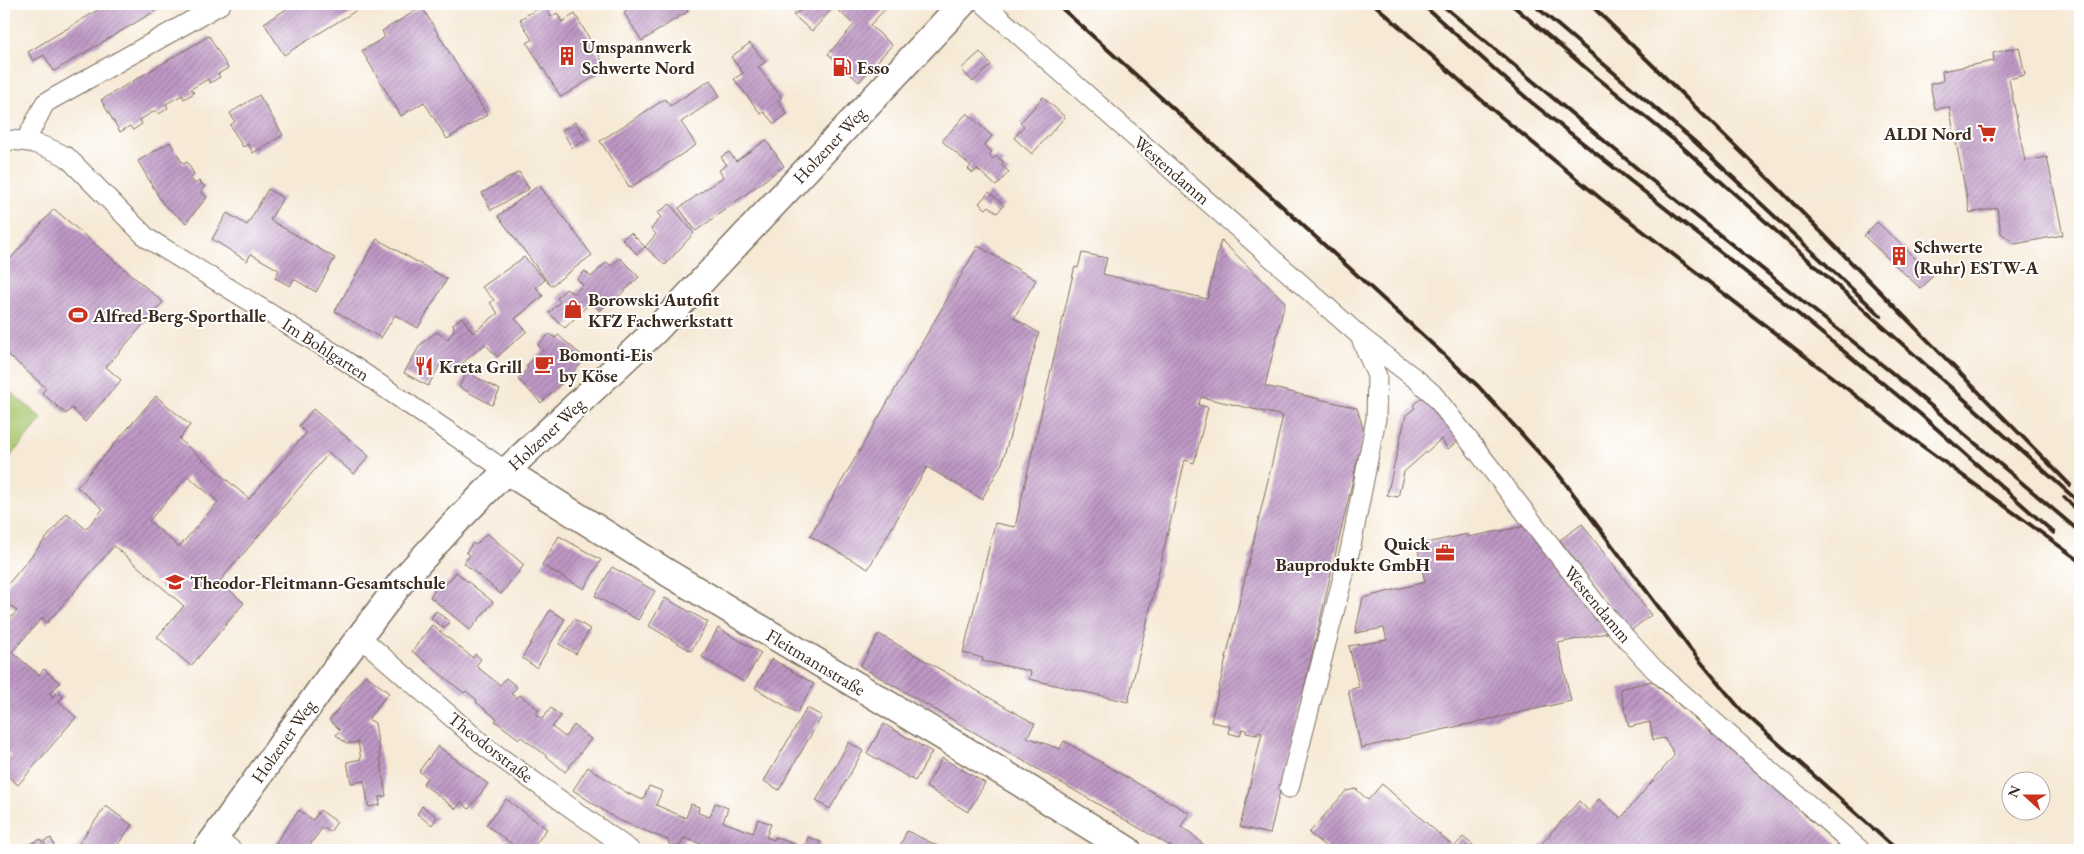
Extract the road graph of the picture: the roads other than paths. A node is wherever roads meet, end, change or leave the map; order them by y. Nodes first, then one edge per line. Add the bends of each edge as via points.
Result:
1 (221, 4) edge
2 (962, 4) edge
3 (984, 4) edge
4 (4, 140) edge
5 (26, 140) junction
6 (1360, 336) junction
7 (506, 472) junction
8 (359, 636) junction
9 (1289, 788) dead end
10 (218, 846) edge
11 (630, 850) edge
12 (1128, 850) edge
13 (1860, 850) edge

1 - 5 street via 45,103
2 - 7 main road, Holzener Weg via 654,332
3 - 6 street, Westendamm
4 - 5 street, Im Bohlgarten
5 - 7 street, Im Bohlgarten via 67,157 147,238 334,353
6 - 9 street, Westendamm via 1377,376 1376,419 1351,546
6 - 13 street, Westendamm via 1432,394 1604,614 1654,669
7 - 8 main road, Holzener Weg via 408,574
7 - 12 main road, Fleitmannstraße
8 - 10 main road, Holzener Weg
8 - 11 street, Theodorstraße via 487,748

